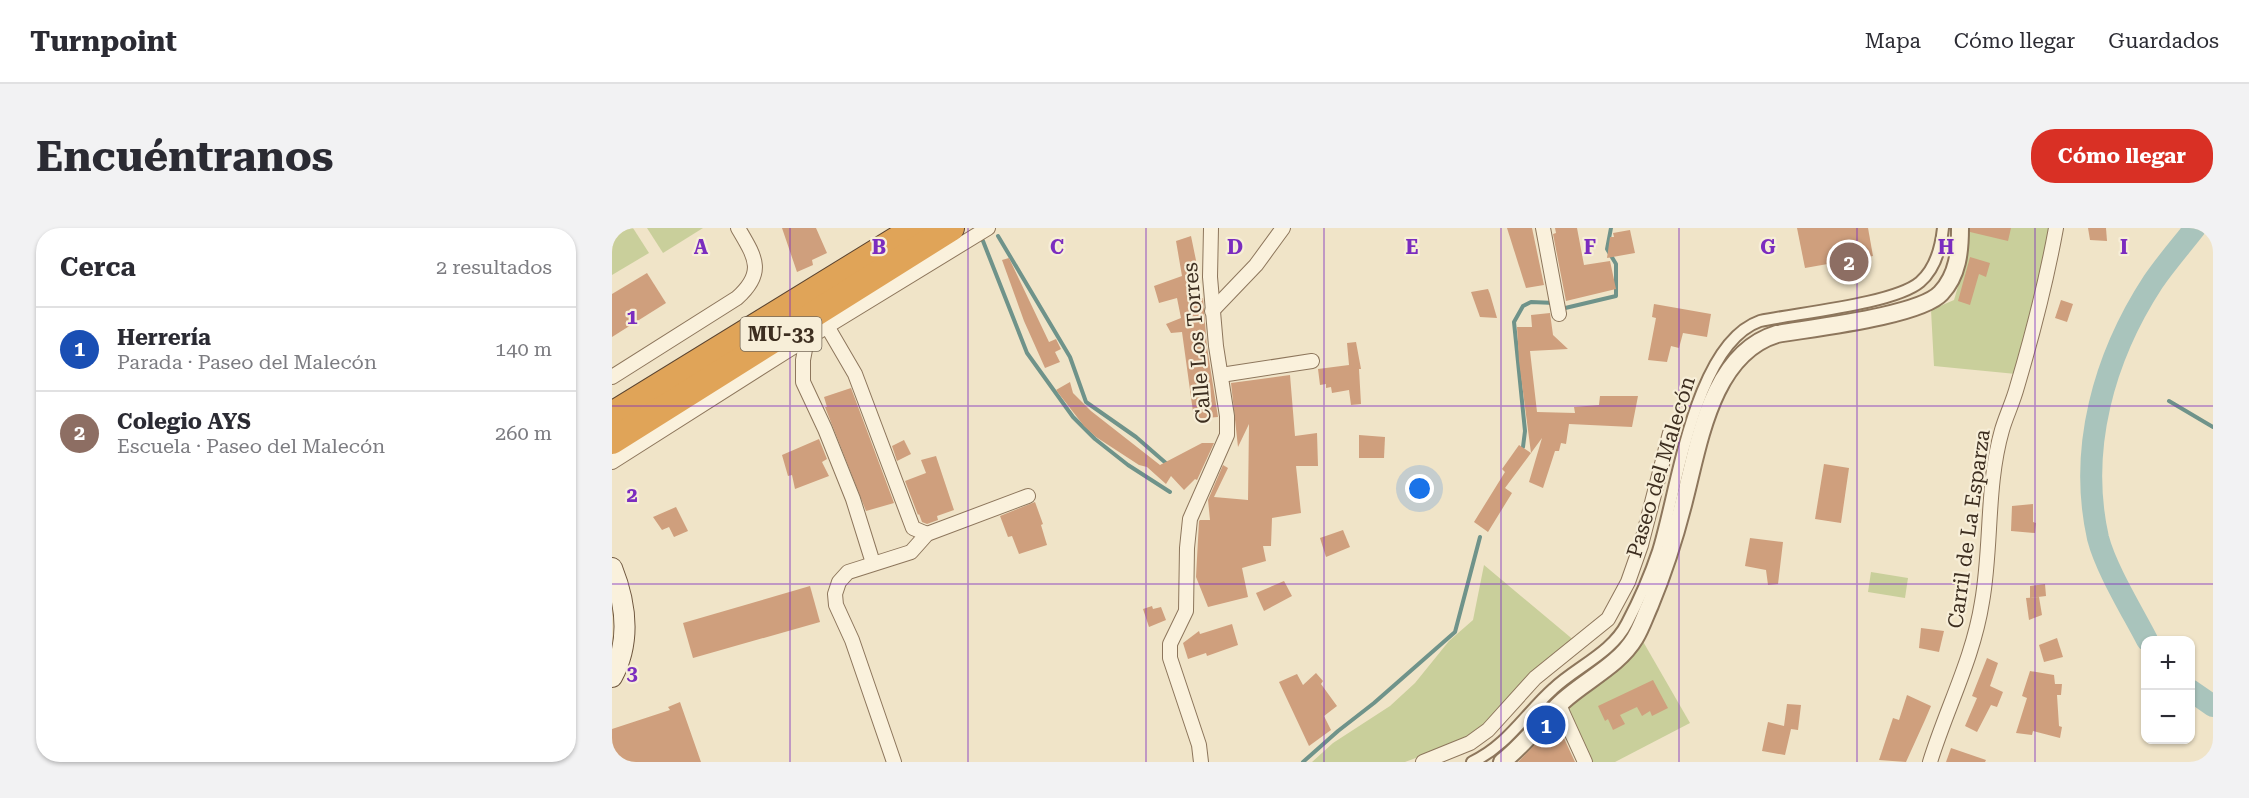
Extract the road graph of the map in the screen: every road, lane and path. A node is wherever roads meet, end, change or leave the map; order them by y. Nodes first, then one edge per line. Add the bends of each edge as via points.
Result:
1 (738, 228) edge
2 (916, 228) edge
3 (951, 228) edge
4 (988, 228) edge
5 (1211, 228) edge
6 (1282, 228) edge
7 (1543, 228) edge
8 (1943, 228) edge
9 (1960, 228) edge
10 (2056, 228) edge
11 (1212, 311) junction
12 (1559, 314) dead end
13 (827, 326) junction
14 (807, 339) junction
15 (1312, 361) dead end
16 (1221, 375) junction
17 (612, 377) edge
18 (612, 415) edge
19 (1671, 433) dead end
20 (612, 441) edge
21 (612, 462) edge
22 (1028, 496) dead end
23 (927, 534) junction
24 (873, 563) junction
25 (612, 568) edge
26 (612, 676) edge
27 (1559, 705) junction
28 (894, 762) edge
29 (1202, 762) edge
30 (1423, 762) edge
31 (1472, 762) edge
32 (1502, 762) edge
33 (1585, 762) edge
34 (1930, 762) edge

1 - 17 street via 754,255 756,270 749,288
2 - 18 highway, MU-33
3 - 20 highway, MU-33
4 - 13 street
5 - 11 street, Calle Los Torres
6 - 11 street via 1256,264
7 - 12 street
8 - 31 street, Paseo del Malecón via 1934,263 1913,287 1878,299 1760,321 1745,327 1730,341 1699,397 1658,552 1626,625 1598,655 1551,690 1503,742
9 - 27 street via 1955,269 1943,291 1932,301 1902,311 1777,334 1757,342 1738,359 1709,410 1667,562 1636,637
10 - 34 street, Carril de La Esparza via 2044,294 2001,431 1992,483 1989,562 1978,629
11 - 16 street, Calle Los Torres
13 - 14 street
13 - 23 street via 855,374 913,528
14 - 21 street
14 - 24 street via 802,360 803,382 853,499
15 - 16 street
16 - 29 street, Calle Los Torres via 1227,435 1190,519 1186,611 1170,644 1170,658
19 - 30 street via 1641,545 1628,582 1608,619 1535,678 1488,730 1470,743
22 - 23 street
23 - 24 street via 911,552
24 - 28 street via 848,572 839,582 836,605 856,650
25 - 26 main road via 625,630 620,660
27 - 32 street
27 - 33 street

